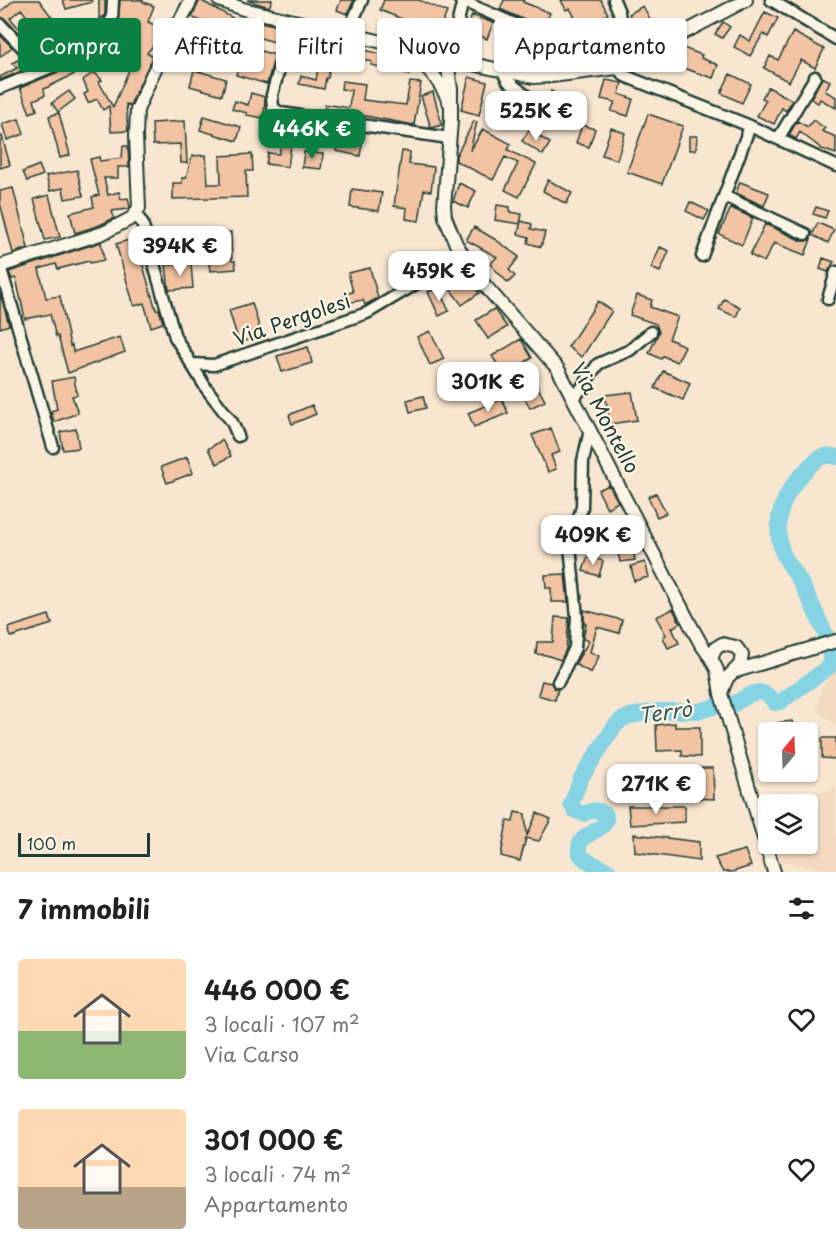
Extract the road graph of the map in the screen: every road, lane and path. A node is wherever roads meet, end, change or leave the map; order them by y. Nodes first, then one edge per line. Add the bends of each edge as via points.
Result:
1 (113, 0) edge
2 (191, 0) edge
3 (219, 0) edge
4 (362, 0) edge
5 (614, 0) edge
6 (746, 0) edge
7 (771, 0) edge
8 (462, 1) edge
9 (112, 18) edge
10 (280, 18) edge
11 (354, 18) edge
12 (458, 18) edge
13 (501, 18) edge
14 (619, 18) edge
15 (0, 24) edge
16 (687, 31) edge
17 (836, 39) edge
18 (18, 43) edge
19 (39, 72) edge
20 (278, 72) edge
21 (449, 72) edge
22 (503, 72) joint
23 (579, 72) edge
24 (624, 72) edge
25 (433, 74) edge
26 (815, 77) dead end
27 (0, 88) edge
28 (533, 101) dead end
29 (450, 106) junction
30 (750, 126) junction
31 (449, 138) junction
32 (778, 139) junction
33 (836, 166) edge
34 (724, 196) junction
35 (136, 214) junction
36 (805, 234) dead end
37 (463, 256) junction
38 (702, 256) dead end
39 (0, 266) edge
40 (836, 272) edge
41 (828, 299) dead end
42 (651, 332) dead end
43 (190, 364) junction
44 (574, 399) junction
45 (590, 430) junction
46 (238, 436) dead end
47 (53, 447) dead end
48 (691, 626) junction
49 (836, 641) edge
50 (718, 646) junction
51 (742, 655) junction
52 (711, 658) junction
53 (767, 663) junction
54 (717, 670) junction
55 (734, 672) junction
56 (558, 682) dead end
57 (721, 694) junction
58 (774, 872) edge

1 - 9 street
2 - 35 street via 137,110 140,201
3 - 10 street, Via Montello
4 - 11 street
5 - 14 street
6 - 16 street
7 - 17 street
8 - 12 street
8 - 13 street
15 - 18 street
19 - 27 street
20 - 31 street via 272,95 273,108 280,113
21 - 29 street, Via Montello
22 - 23 street via 551,76
22 - 28 street
24 - 30 street
25 - 29 street, Via Montello
26 - 32 street
29 - 31 street, Via Montello
30 - 32 street
30 - 34 street
31 - 37 street, Via Montello via 445,217
32 - 33 street
34 - 36 street
34 - 38 street
35 - 39 street via 103,233
35 - 43 street via 175,336
37 - 43 street, Via Pergolesi via 367,313 214,365
37 - 44 street, Via Montello via 554,363
39 - 47 street
40 - 41 street
42 - 44 street via 630,350 598,364
43 - 46 street
44 - 45 street, Via Montello
45 - 48 street, Via Montello
45 - 56 street via 582,507 570,546 578,617 575,648
48 - 50 street, Via Montello via 705,641
48 - 52 street, Via Montello
49 - 53 street
50 - 51 street via 732,645
50 - 52 street
51 - 53 street
51 - 55 street
52 - 54 street, Via Montello
53 - 55 street
54 - 55 street via 723,674
54 - 57 street, Via Montello
55 - 57 street via 724,683
57 - 58 street, Via Montello

